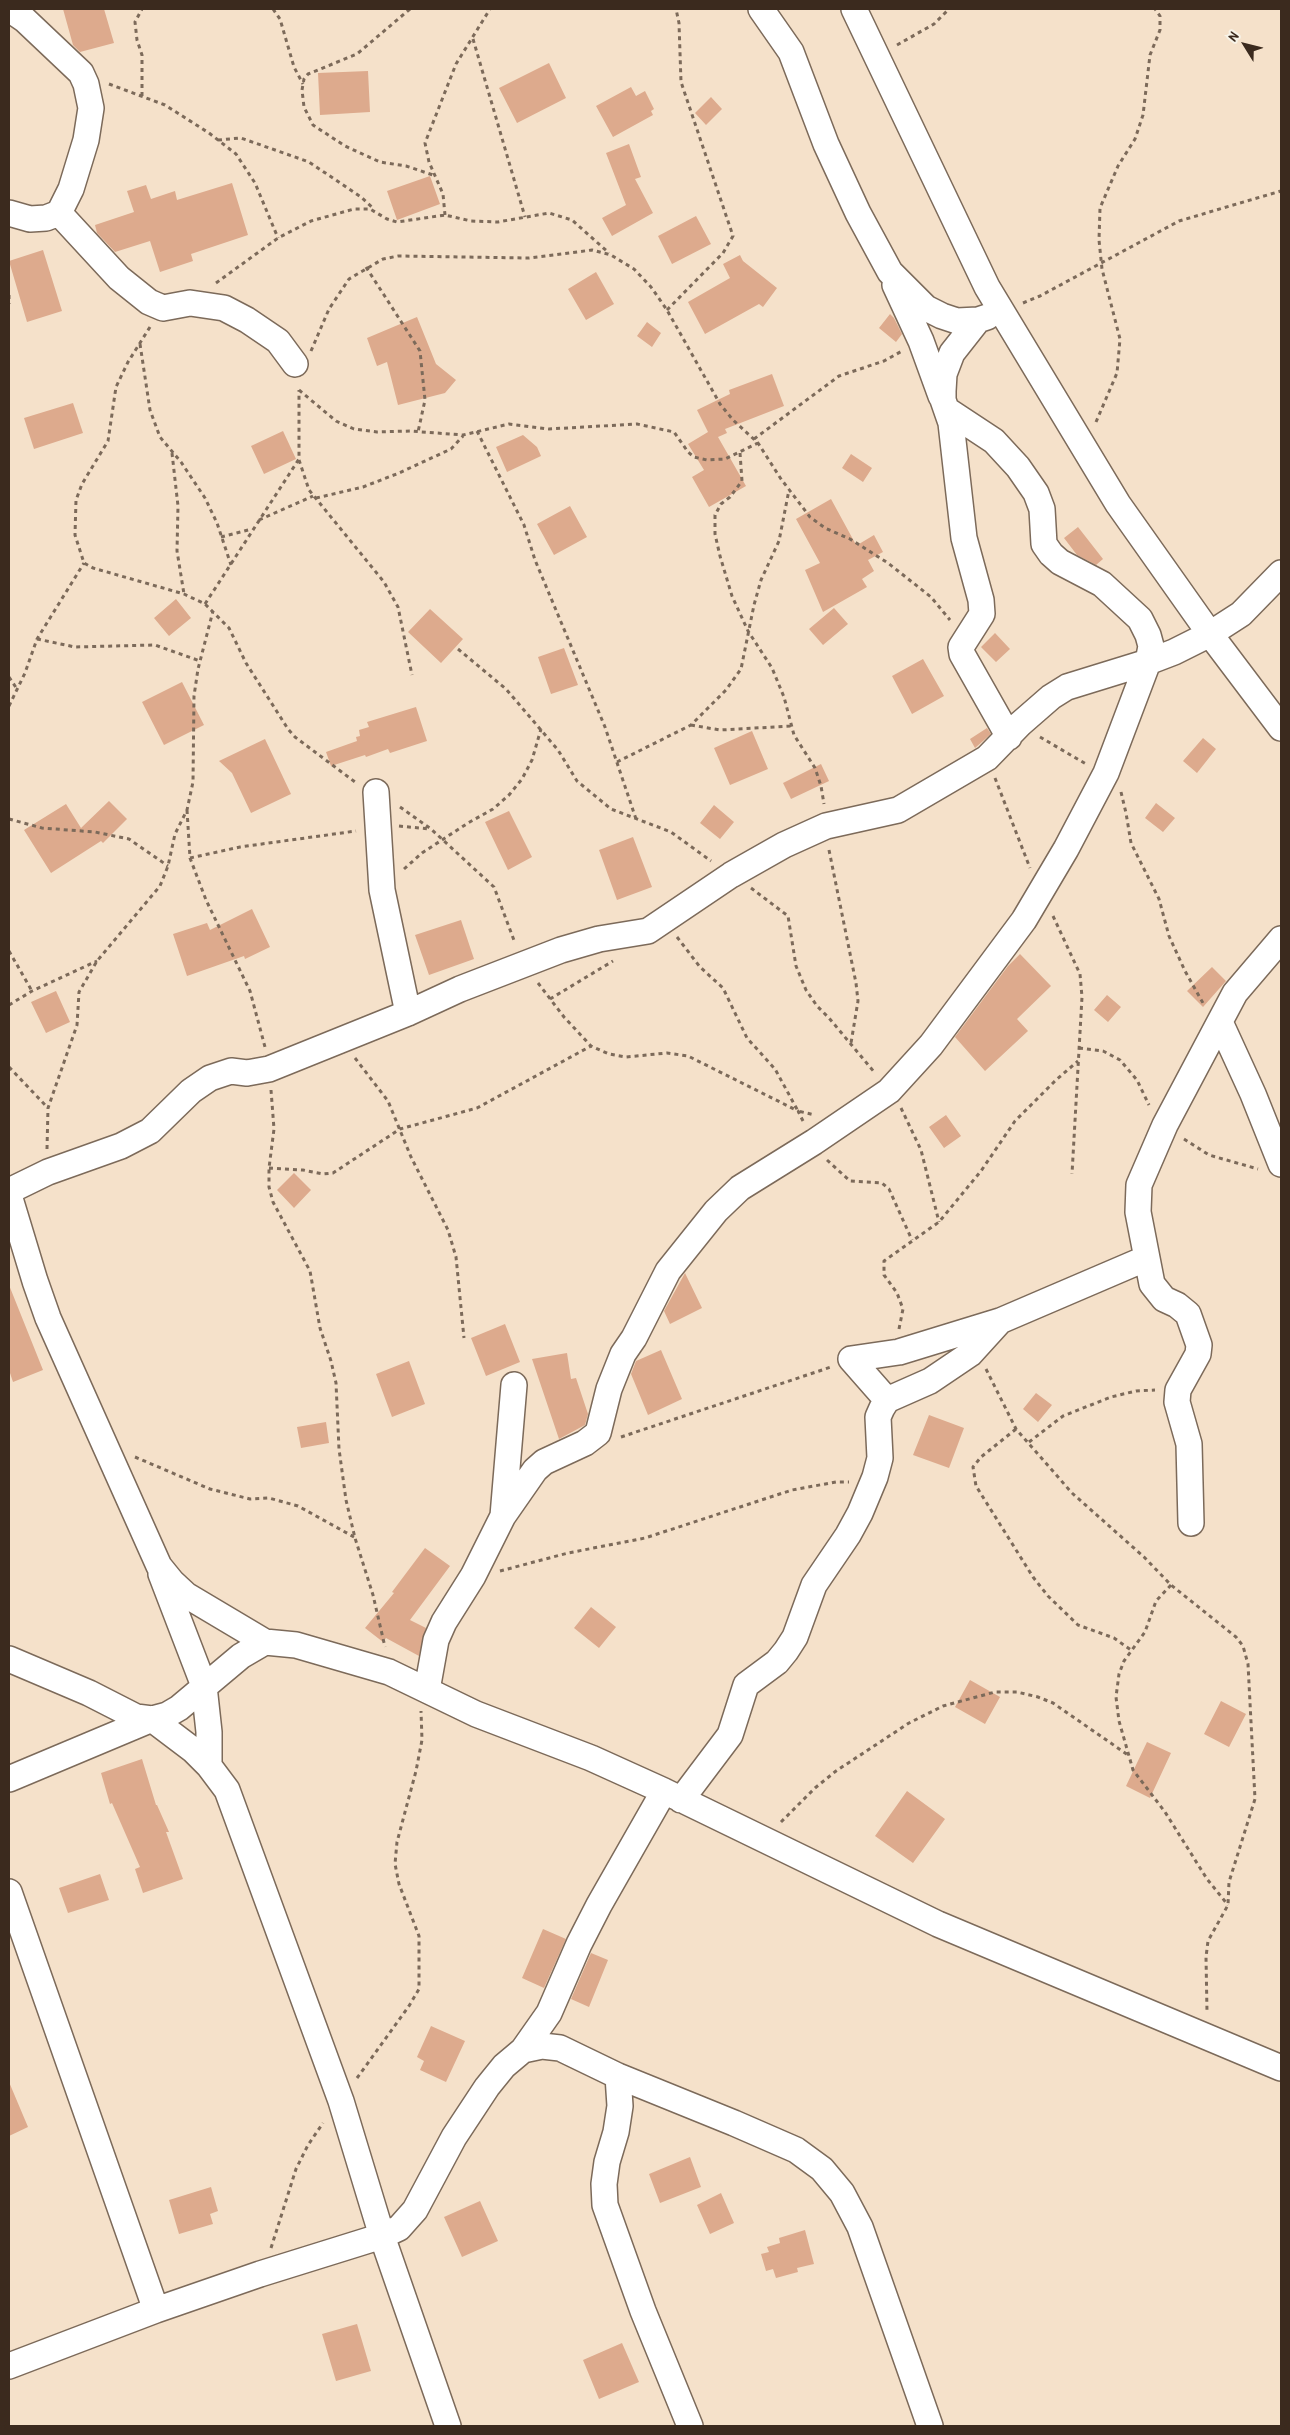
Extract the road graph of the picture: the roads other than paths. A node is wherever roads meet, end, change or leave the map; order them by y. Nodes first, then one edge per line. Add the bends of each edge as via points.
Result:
1 (9, 9) edge
2 (761, 9) edge
3 (854, 9) edge
4 (9, 213) edge
5 (59, 213) junction
6 (890, 272) junction
7 (1001, 311) junction
8 (978, 320) junction
9 (302, 359) road end
10 (945, 405) junction
11 (1281, 573) edge
12 (1210, 634) junction
13 (1148, 662) junction
14 (1281, 728) edge
15 (1015, 730) junction
16 (376, 792) road end
17 (1281, 939) edge
18 (408, 1012) junction
19 (1220, 1022) junction
20 (1274, 1167) edge
21 (9, 1191) edge
22 (9, 1195) edge
23 (1147, 1258) junction
24 (1000, 1321) junction
25 (514, 1385) dead end
26 (887, 1400) junction
27 (503, 1516) junction
28 (1191, 1524) dead end
29 (158, 1566) junction
30 (265, 1642) junction
31 (9, 1659) edge
32 (204, 1686) junction
33 (427, 1690) junction
34 (152, 1719) junction
35 (209, 1766) junction
36 (9, 1779) edge
37 (673, 1796) junction
38 (9, 1892) edge
39 (523, 2050) junction
40 (1281, 2068) edge
41 (618, 2076) junction
42 (382, 2236) junction
43 (156, 2310) junction
44 (9, 2366) edge
45 (448, 2426) edge
46 (690, 2426) edge
47 (930, 2426) edge

1 - 5 street via 25,20 80,73 86,84 91,108 86,140 74,181
2 - 6 street via 791,52 826,144
3 - 7 street
4 - 5 street via 30,219
5 - 9 street via 119,278 149,302 163,308 190,303 224,308 237,313
6 - 8 street via 926,308 957,321
6 - 10 street
7 - 8 street
7 - 12 street via 1118,504
8 - 10 street via 952,353 944,374
10 - 13 street via 994,441 1018,467 1036,493 1042,509 1044,544 1051,554 1102,584 1140,619 1151,646
10 - 15 street via 951,423 964,538 982,614 963,642 962,654
11 - 12 street via 1241,614
12 - 13 street
12 - 14 street
13 - 15 street via 1067,687
13 - 27 street via 1106,773 1066,849 1024,920 964,1004 889,1091 740,1188 716,1211 668,1271 638,1332 615,1369 601,1428 593,1438 544,1462 535,1470
15 - 18 street via 987,758 898,810 826,826 784,845 731,875 648,931 599,939 561,950
16 - 18 street via 382,890
17 - 19 street via 1235,993
18 - 21 street via 269,1069 247,1073 232,1071 210,1078 191,1091 150,1131
19 - 20 street via 1253,1094
19 - 23 street via 1164,1128 1139,1184 1138,1212
22 - 29 street via 48,1318
23 - 24 street
23 - 28 street via 1152,1284 1164,1299 1188,1314 1198,1338 1198,1354 1178,1390 1177,1402 1190,1444
24 - 26 street via 976,1348 930,1381
24 - 26 street via 899,1352 851,1359
25 - 27 street
26 - 37 street via 878,1418 880,1458 870,1490 848,1535 814,1586 795,1637 786,1651 746,1685 730,1735
27 - 33 street via 436,1640
29 - 30 street via 186,1595
29 - 32 street
30 - 32 street
30 - 33 street via 296,1645 389,1672
31 - 34 street via 136,1717
32 - 34 street via 167,1715
32 - 35 street
33 - 37 street via 476,1714 591,1758
34 - 35 street
34 - 36 street
35 - 42 street via 227,1790 340,2101
37 - 39 street via 599,1905 549,2013
37 - 40 street via 938,1924
38 - 43 street
39 - 41 street via 542,2046 560,2048
39 - 42 street via 487,2087 454,2137 408,2220
41 - 46 street via 620,2106 607,2162 606,2204 643,2311
41 - 47 street via 796,2150 822,2169 842,2193 860,2227
42 - 43 street
42 - 45 street
43 - 44 street

